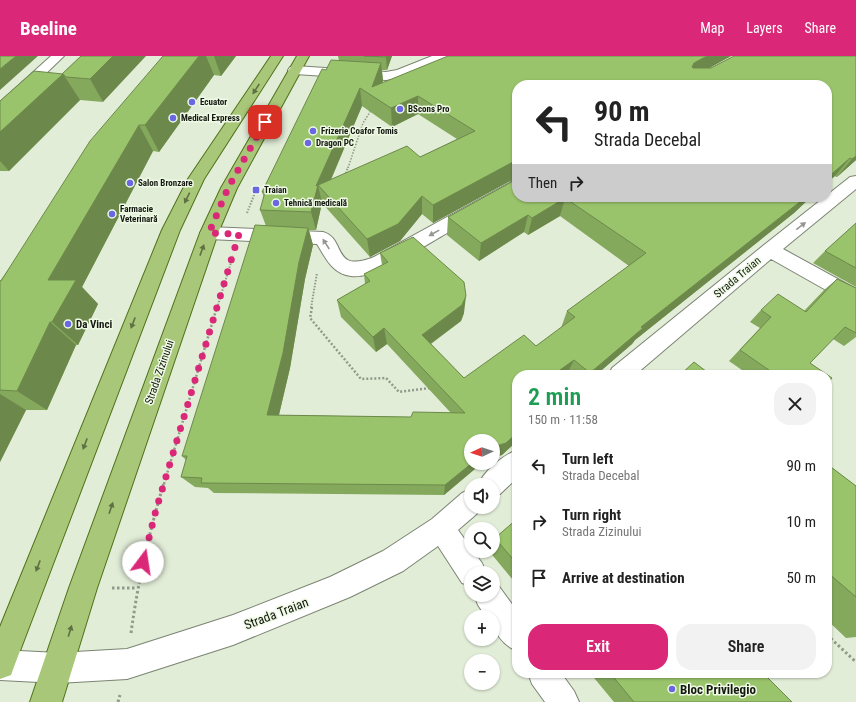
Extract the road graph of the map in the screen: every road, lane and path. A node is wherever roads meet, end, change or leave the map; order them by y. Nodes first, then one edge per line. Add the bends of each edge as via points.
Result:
1 (58, 56) edge
2 (444, 56) edge
3 (292, 61) edge
4 (0, 110) edge
5 (856, 181) edge
6 (259, 183) dead end
7 (512, 189) edge
8 (832, 200) edge
9 (830, 202) edge
10 (209, 233) junction
11 (239, 234) junction
12 (770, 250) junction
13 (856, 298) edge
14 (626, 370) edge
15 (512, 466) edge
16 (499, 478) edge
17 (464, 508) edge
18 (441, 528) junction
19 (467, 566) edge
20 (493, 602) edge
21 (512, 629) edge
22 (832, 640) edge
23 (856, 662) edge
24 (0, 664) edge
25 (127, 664) junction
26 (58, 668) junction
27 (546, 678) edge
28 (46, 702) edge
29 (118, 702) edge
30 (563, 702) edge

1 - 4 street
2 - 3 street via 400,74 386,76
3 - 10 main road, Strada Zizinului via 228,188
3 -> 24 main road via 196,179 171,230
8 -> 5 street, Strada Traian
6 - 11 path
7 -> 11 street via 381,262 360,270 343,267 337,262 323,238
12 -> 9 street, Strada Traian
10 - 11 street
26 -> 10 main road, Strada Zizinului via 83,588
11 - 25 path via 156,510 137,588
12 - 13 street
12 - 14 street, Strada Traian
15 - 16 street
17 - 18 street, Strada Traian
18 - 19 street
18 - 25 street, Strada Traian via 393,560 340,587 278,613
20 - 21 street
22 - 23 path
24 - 26 street, Strada Traian
25 - 26 street, Strada Traian
25 - 29 path
26 - 28 main road, Strada Zizinului
27 - 30 street

